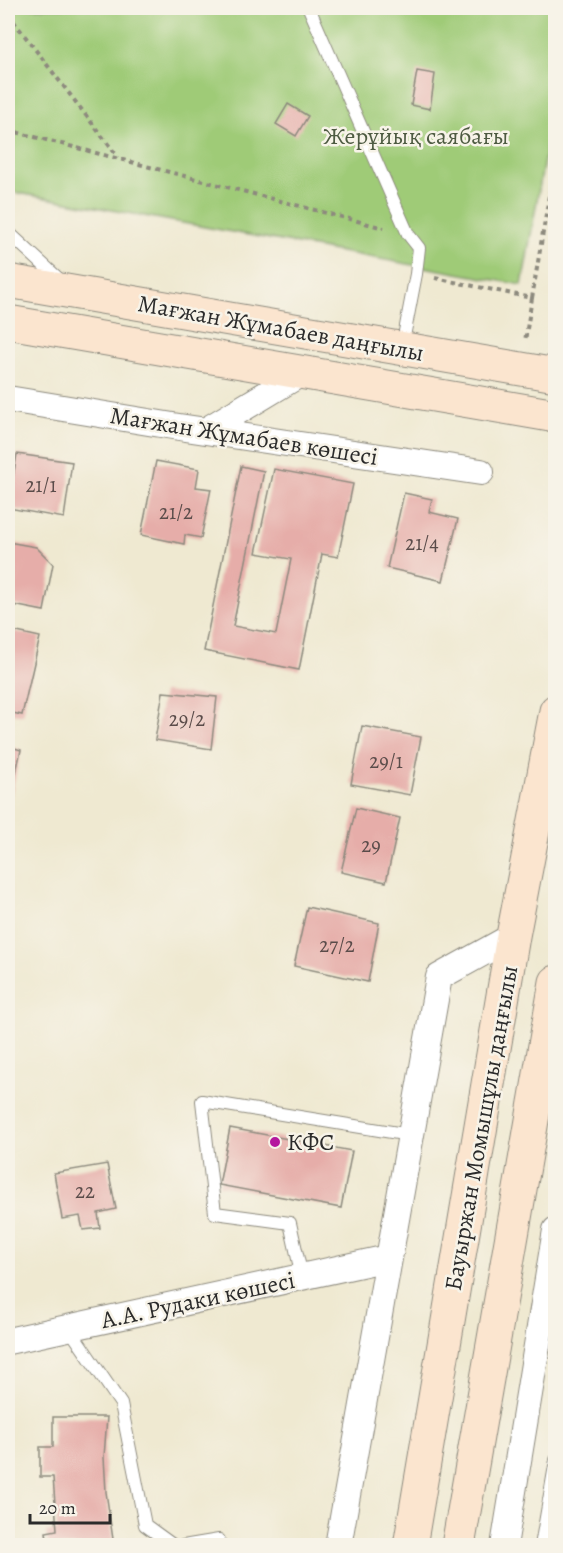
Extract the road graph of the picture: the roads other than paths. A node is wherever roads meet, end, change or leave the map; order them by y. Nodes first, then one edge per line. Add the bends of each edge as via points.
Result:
1 (309, 8) edge
2 (8, 232) edge
3 (8, 280) edge
4 (72, 291) junction
5 (8, 322) edge
6 (401, 348) junction
7 (303, 372) junction
8 (555, 375) edge
9 (8, 399) edge
10 (555, 416) edge
11 (207, 430) junction
12 (481, 472) dead end
13 (555, 711) edge
14 (513, 936) junction
15 (555, 982) edge
16 (410, 1135) junction
17 (555, 1230) edge
18 (388, 1258) junction
19 (302, 1277) junction
20 (552, 1278) edge
21 (69, 1328) junction
22 (8, 1341) edge
23 (555, 1460) edge
24 (174, 1545) edge
25 (183, 1545) edge
26 (220, 1545) edge
27 (338, 1545) edge
28 (411, 1545) edge
29 (458, 1545) edge
30 (504, 1545) edge
31 (541, 1545) edge

1 - 6 lane via 408,234 419,248
2 - 4 lane
3 - 4 main road, Мағжан Жұмабаев даңғылы
4 - 6 main road, Мағжан Жұмабаев даңғылы
5 - 7 main road, Мағжан Жұмабаев даңғылы
6 - 8 main road, Мағжан Жұмабаев даңғылы
7 - 10 main road, Мағжан Жұмабаев даңғылы
7 - 11 street
9 - 11 street, Мағжан Жұмабаев көшесі
11 - 12 street, Мағжан Жұмабаев көшесі
13 - 14 main road, Бауыржан Момышұлы даңғылы
14 - 16 street via 439,977
14 - 28 main road, Бауыржан Момышұлы даңғылы
15 - 29 main road, Бауыржан Момышұлы даңғылы
16 - 18 street
16 - 19 lane via 202,1101 215,1213 290,1223
17 - 20 street
18 - 19 street, А.А. Рудаки көшесі
18 - 27 street
19 - 21 street, А.А. Рудаки көшесі
20 - 30 street
21 - 22 street, А.А. Рудаки көшесі
21 - 24 lane via 121,1404 145,1525
23 - 31 lane
25 - 26 lane via 219,1540

